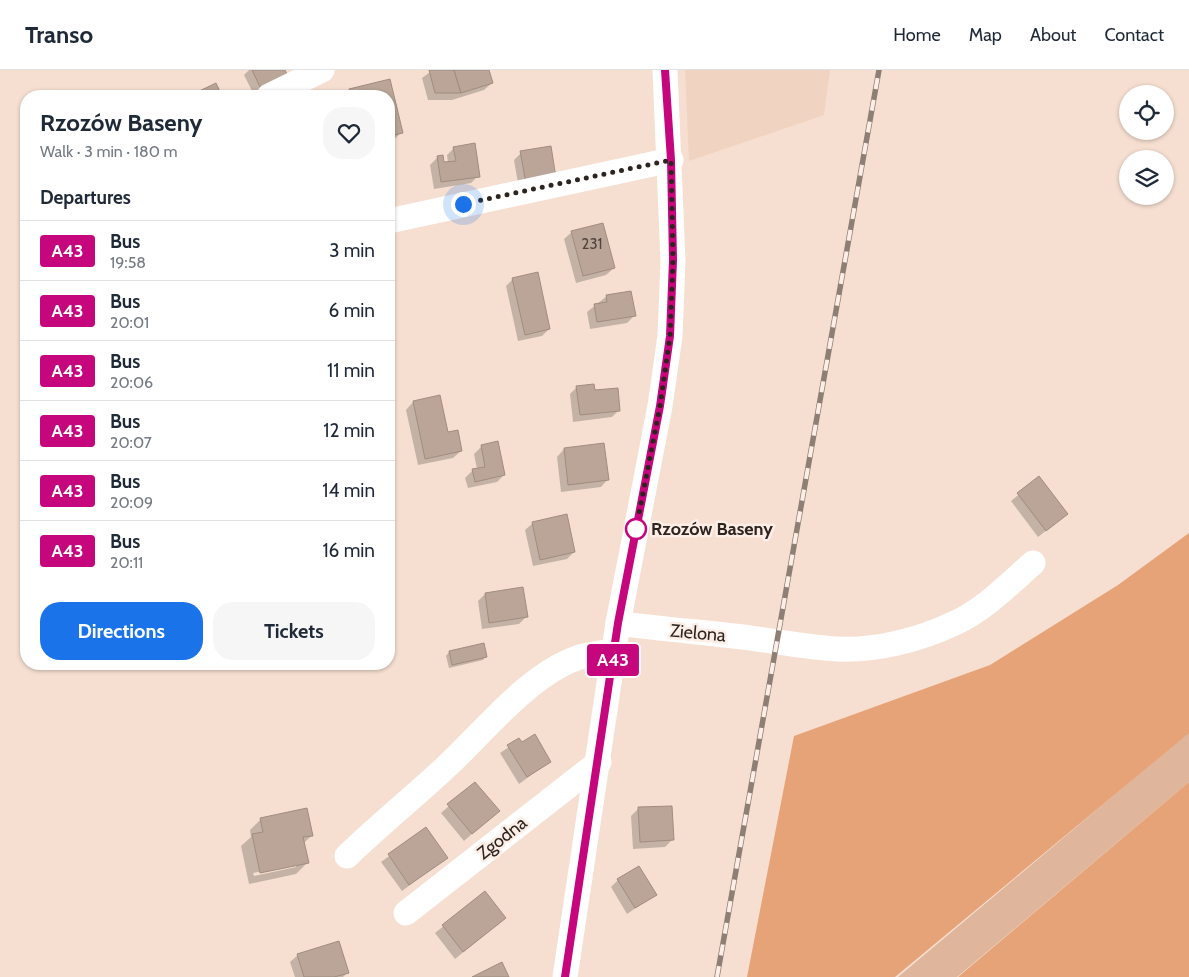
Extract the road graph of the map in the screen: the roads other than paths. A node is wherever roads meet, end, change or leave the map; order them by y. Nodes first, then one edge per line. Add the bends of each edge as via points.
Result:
1 (322, 70) edge
2 (665, 70) edge
3 (281, 90) edge
4 (671, 160) junction
5 (395, 220) edge
6 (1033, 564) dead end
7 (618, 623) junction
8 (614, 651) junction
9 (599, 762) junction
10 (347, 856) dead end
11 (406, 913) dead end
12 (566, 977) edge

1 - 3 street
2 - 4 street
4 - 5 street
4 - 7 street via 673,260 670,336 660,406
6 - 7 street, Zielona via 964,618 928,634 876,647 838,649
7 - 8 street
8 - 9 street
8 - 10 street via 577,658 529,688
9 - 11 street, Zgodna
9 - 12 street

